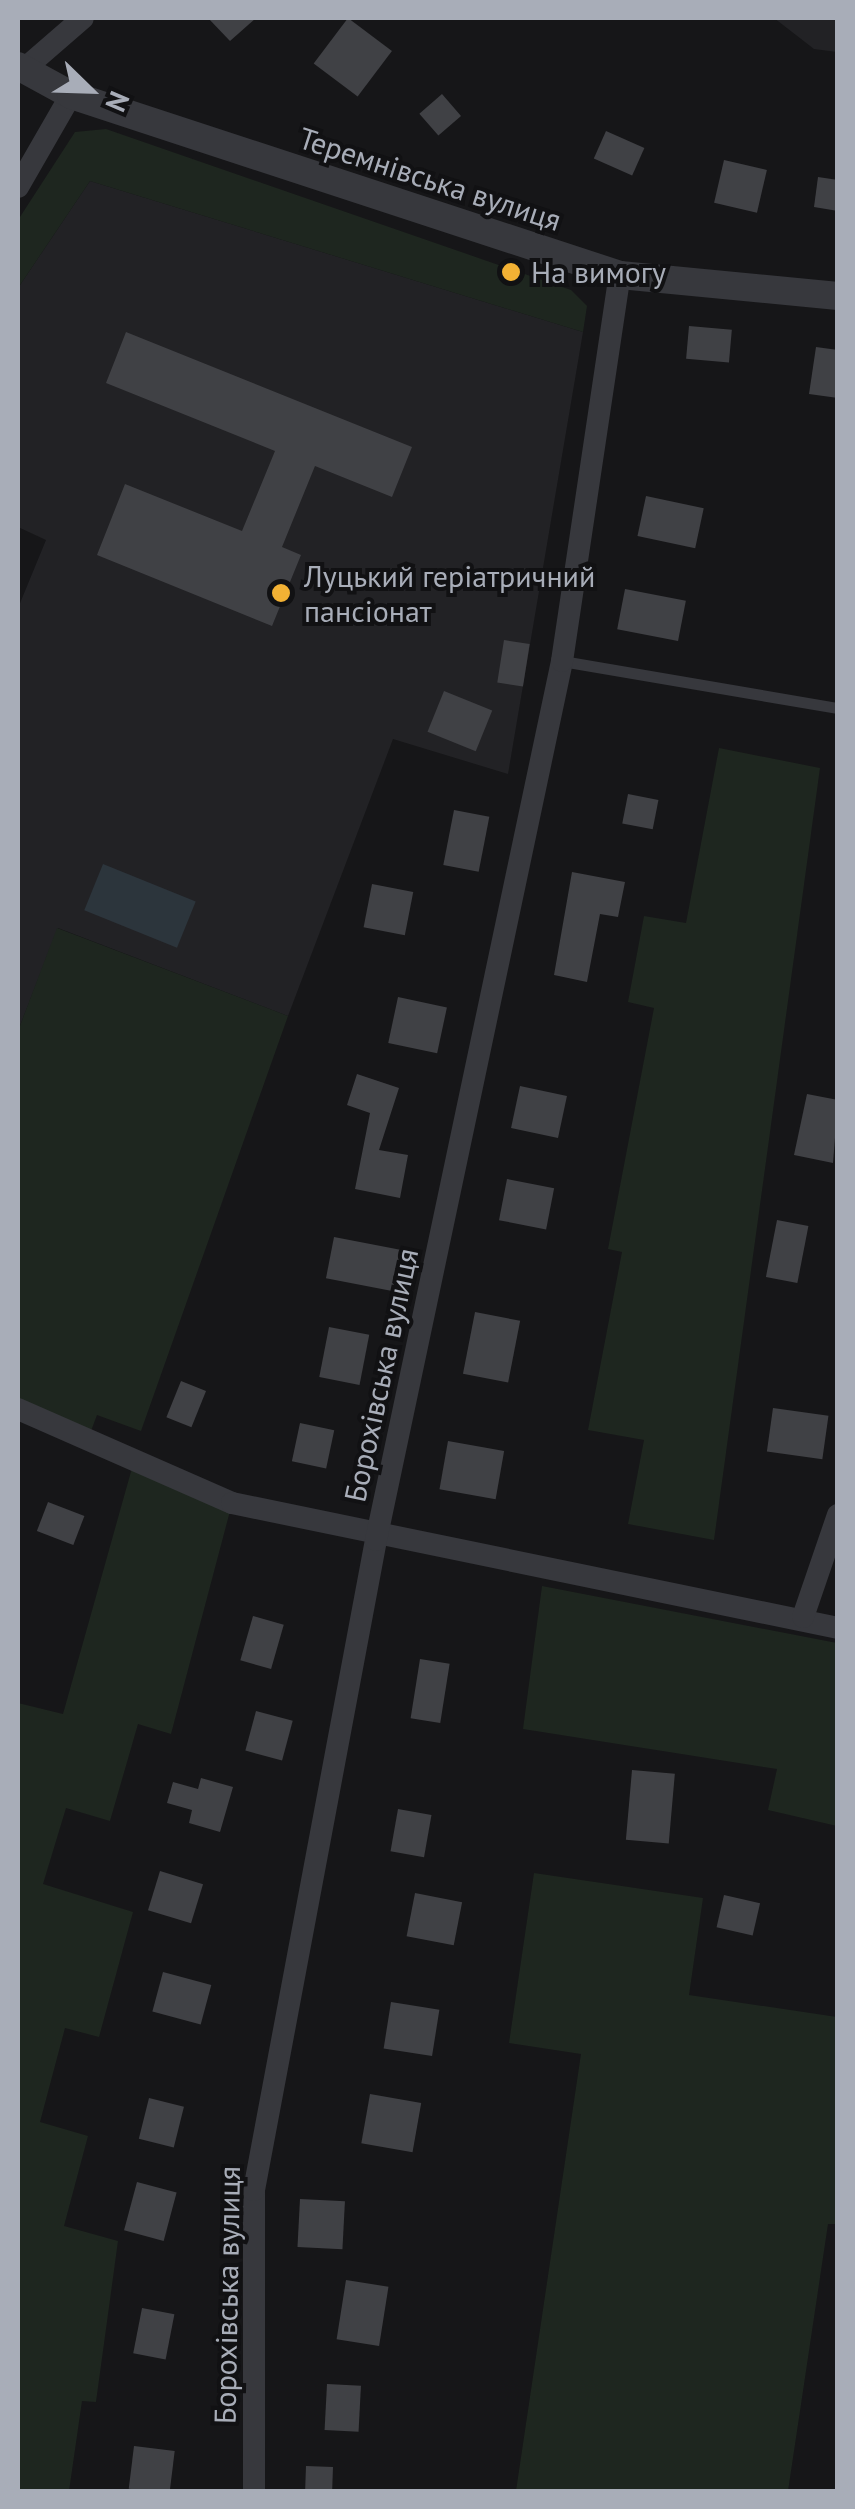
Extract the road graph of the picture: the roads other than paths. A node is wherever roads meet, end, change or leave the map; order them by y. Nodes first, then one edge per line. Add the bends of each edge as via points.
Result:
1 (82, 18) edge
2 (20, 68) edge
3 (70, 96) junction
4 (18, 187) edge
5 (620, 276) junction
6 (838, 296) edge
7 (562, 662) junction
8 (838, 708) edge
9 (18, 1409) edge
10 (838, 1515) edge
11 (376, 1540) junction
12 (803, 1617) junction
13 (838, 1628) edge
14 (254, 2492) edge

1 - 2 street
2 - 3 street, Теремнівська вулиця
3 - 4 street
3 - 5 street, Теремнівська вулиця
5 - 6 street, Теремнівська вулиця
5 - 7 street, Борохівська вулиця
7 - 8 lane
7 - 11 street, Борохівська вулиця
9 - 11 street via 232,1504
10 - 12 street
11 - 12 street
11 - 14 street, Борохівська вулиця via 254,2190
12 - 13 street

